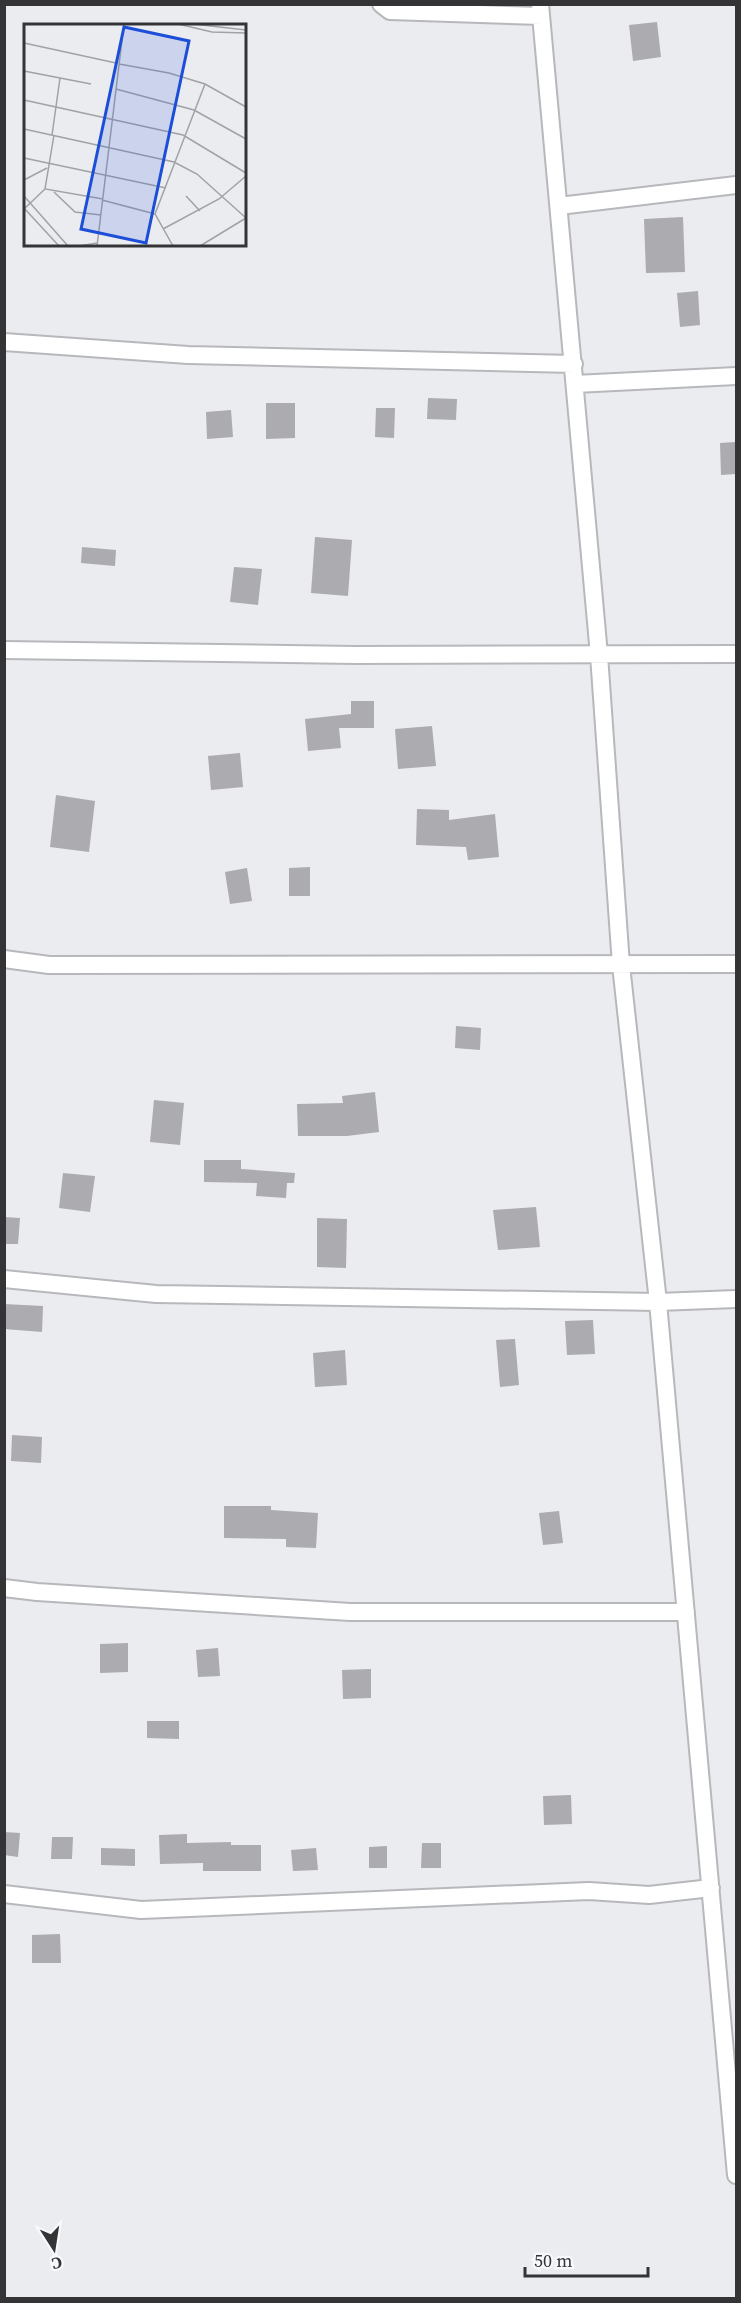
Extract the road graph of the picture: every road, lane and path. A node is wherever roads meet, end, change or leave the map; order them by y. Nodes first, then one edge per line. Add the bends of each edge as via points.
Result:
1 (381, 4) edge
2 (541, 10) edge
3 (736, 185) edge
4 (559, 206) junction
5 (4, 342) edge
6 (574, 364) junction
7 (736, 376) edge
8 (575, 384) junction
9 (4, 650) edge
10 (736, 654) edge
11 (599, 655) junction
12 (4, 959) edge
13 (736, 964) edge
14 (621, 965) junction
15 (4, 1280) edge
16 (736, 1299) edge
17 (658, 1302) junction
18 (4, 1588) edge
19 (686, 1612) junction
20 (711, 1888) junction
21 (4, 1894) edge
22 (736, 2175) edge

1 - 2 street via 390,11
2 - 4 street
3 - 4 street
4 - 6 street
5 - 6 street via 188,355
6 - 8 street
7 - 8 street
8 - 11 street
9 - 11 street
10 - 11 street
11 - 14 street
12 - 14 street via 49,965
13 - 14 street
14 - 17 street
15 - 17 street via 156,1294
16 - 17 street
17 - 19 street
18 - 19 street via 350,1612
19 - 20 street
20 - 21 street via 649,1895 589,1891 141,1910
20 - 22 street

